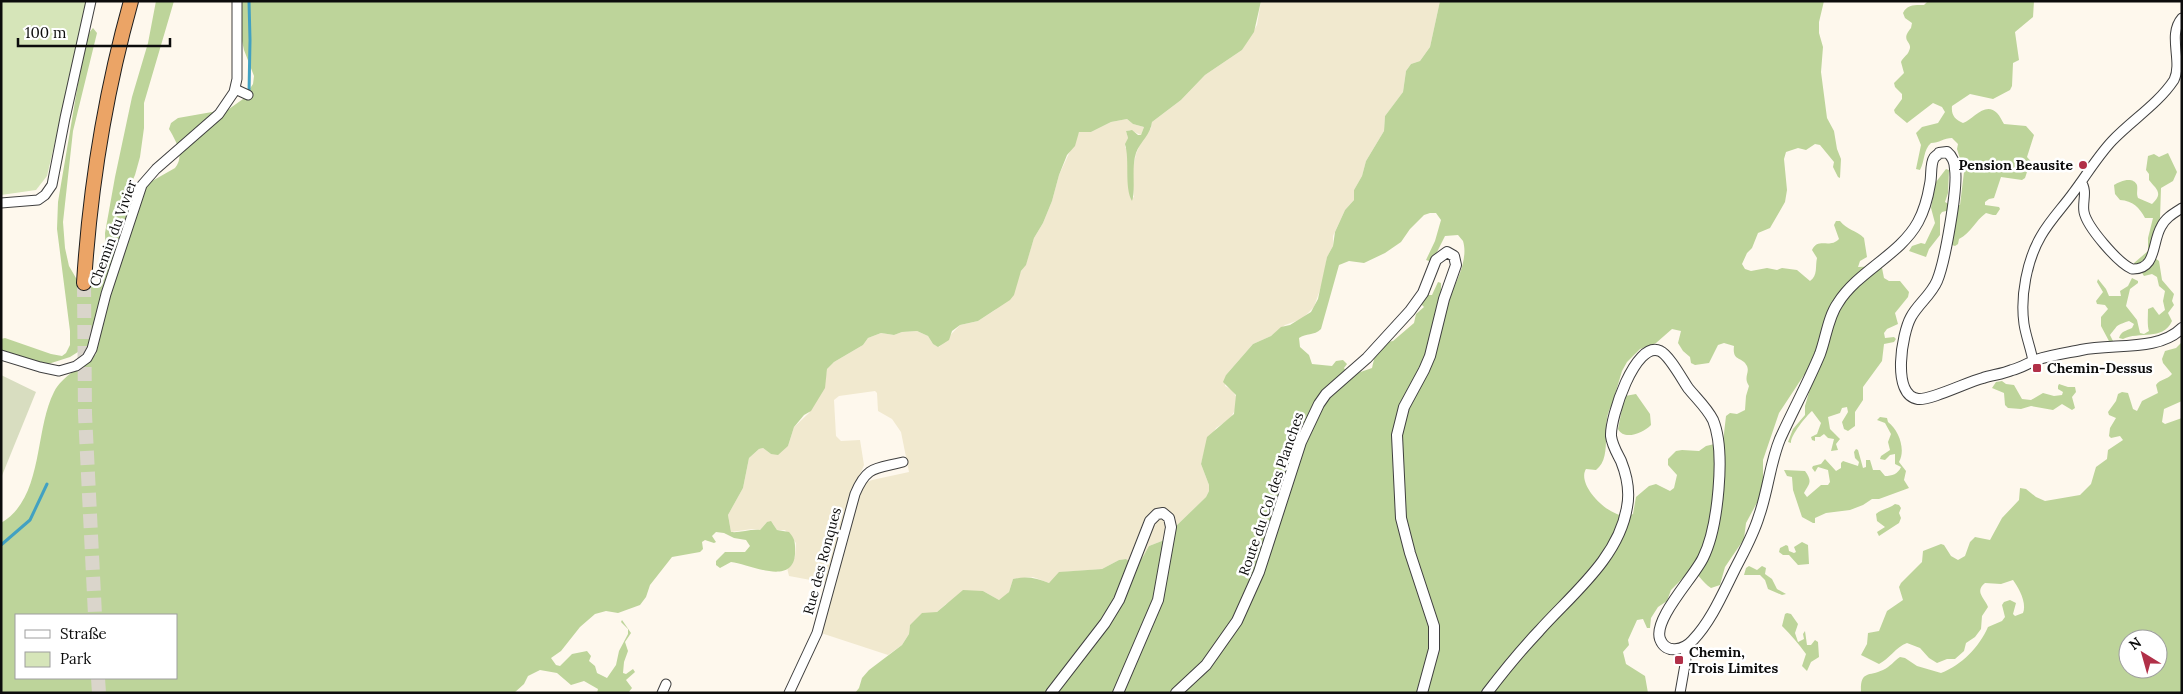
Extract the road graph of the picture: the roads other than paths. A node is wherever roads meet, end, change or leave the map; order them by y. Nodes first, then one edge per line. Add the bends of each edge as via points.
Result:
1 (92, 1) edge
2 (130, 1) edge
3 (137, 1) edge
4 (237, 1) edge
5 (2182, 18) edge
6 (122, 36) junction
7 (235, 89) junction
8 (248, 95) dead end
9 (2081, 182) junction
10 (1, 203) edge
11 (2182, 208) edge
12 (84, 283) tunnel mouth
13 (2182, 328) edge
14 (1, 354) edge
15 (2034, 361) junction
16 (903, 462) dead end
17 (1685, 647) junction
18 (789, 693) edge
19 (1051, 693) edge
20 (1118, 693) edge
21 (1176, 693) edge
22 (1422, 693) edge
23 (1487, 693) edge
24 (1680, 693) edge

1 - 10 street via 52,185 38,200
2 - 6 highway
3 - 6 highway
4 - 7 street, Chemin du Vivier
5 - 9 street via 2176,30 2179,68 2175,78 2157,100 2112,141
6 - 12 highway via 98,147
7 - 8 street
7 - 14 street, Chemin du Vivier via 229,102 212,122 156,169 142,185 87,358 76,366 59,371
9 - 11 street via 2085,188 2084,209 2088,220 2113,254 2132,269 2142,268 2150,261 2161,226
9 - 15 street via 2042,235 2029,268 2023,312 2024,328
13 - 15 street via 2173,336 2155,343 2091,348
15 - 17 street via 1927,398 1912,397 1903,386 1906,332 1911,316 1937,281 1954,189 1956,170 1953,159 1947,152 1939,153 1933,160 1930,186 1917,223 1853,286 1835,309 1818,358 1780,439 1767,493 1750,540 1712,614
16 - 18 street, Rue des Ronques via 867,472 860,482 817,633
17 - 23 street via 1667,648 1660,640 1660,626 1698,568 1711,539 1717,492 1717,434 1711,416 1666,355 1652,350 1632,370 1611,430 1613,445 1626,477 1628,499 1625,519 1614,542 1590,577 1536,633
17 - 24 street
19 - 20 street via 1110,616 1124,590 1150,521 1163,513 1171,526 1160,593
21 - 22 street, Route du Col des Planches via 1215,654 1246,602 1265,556 1301,442 1319,404 1410,311 1423,293 1436,260 1447,252 1456,260 1453,277 1444,299 1428,363 1404,407 1397,435 1402,518 1434,626 1434,648

